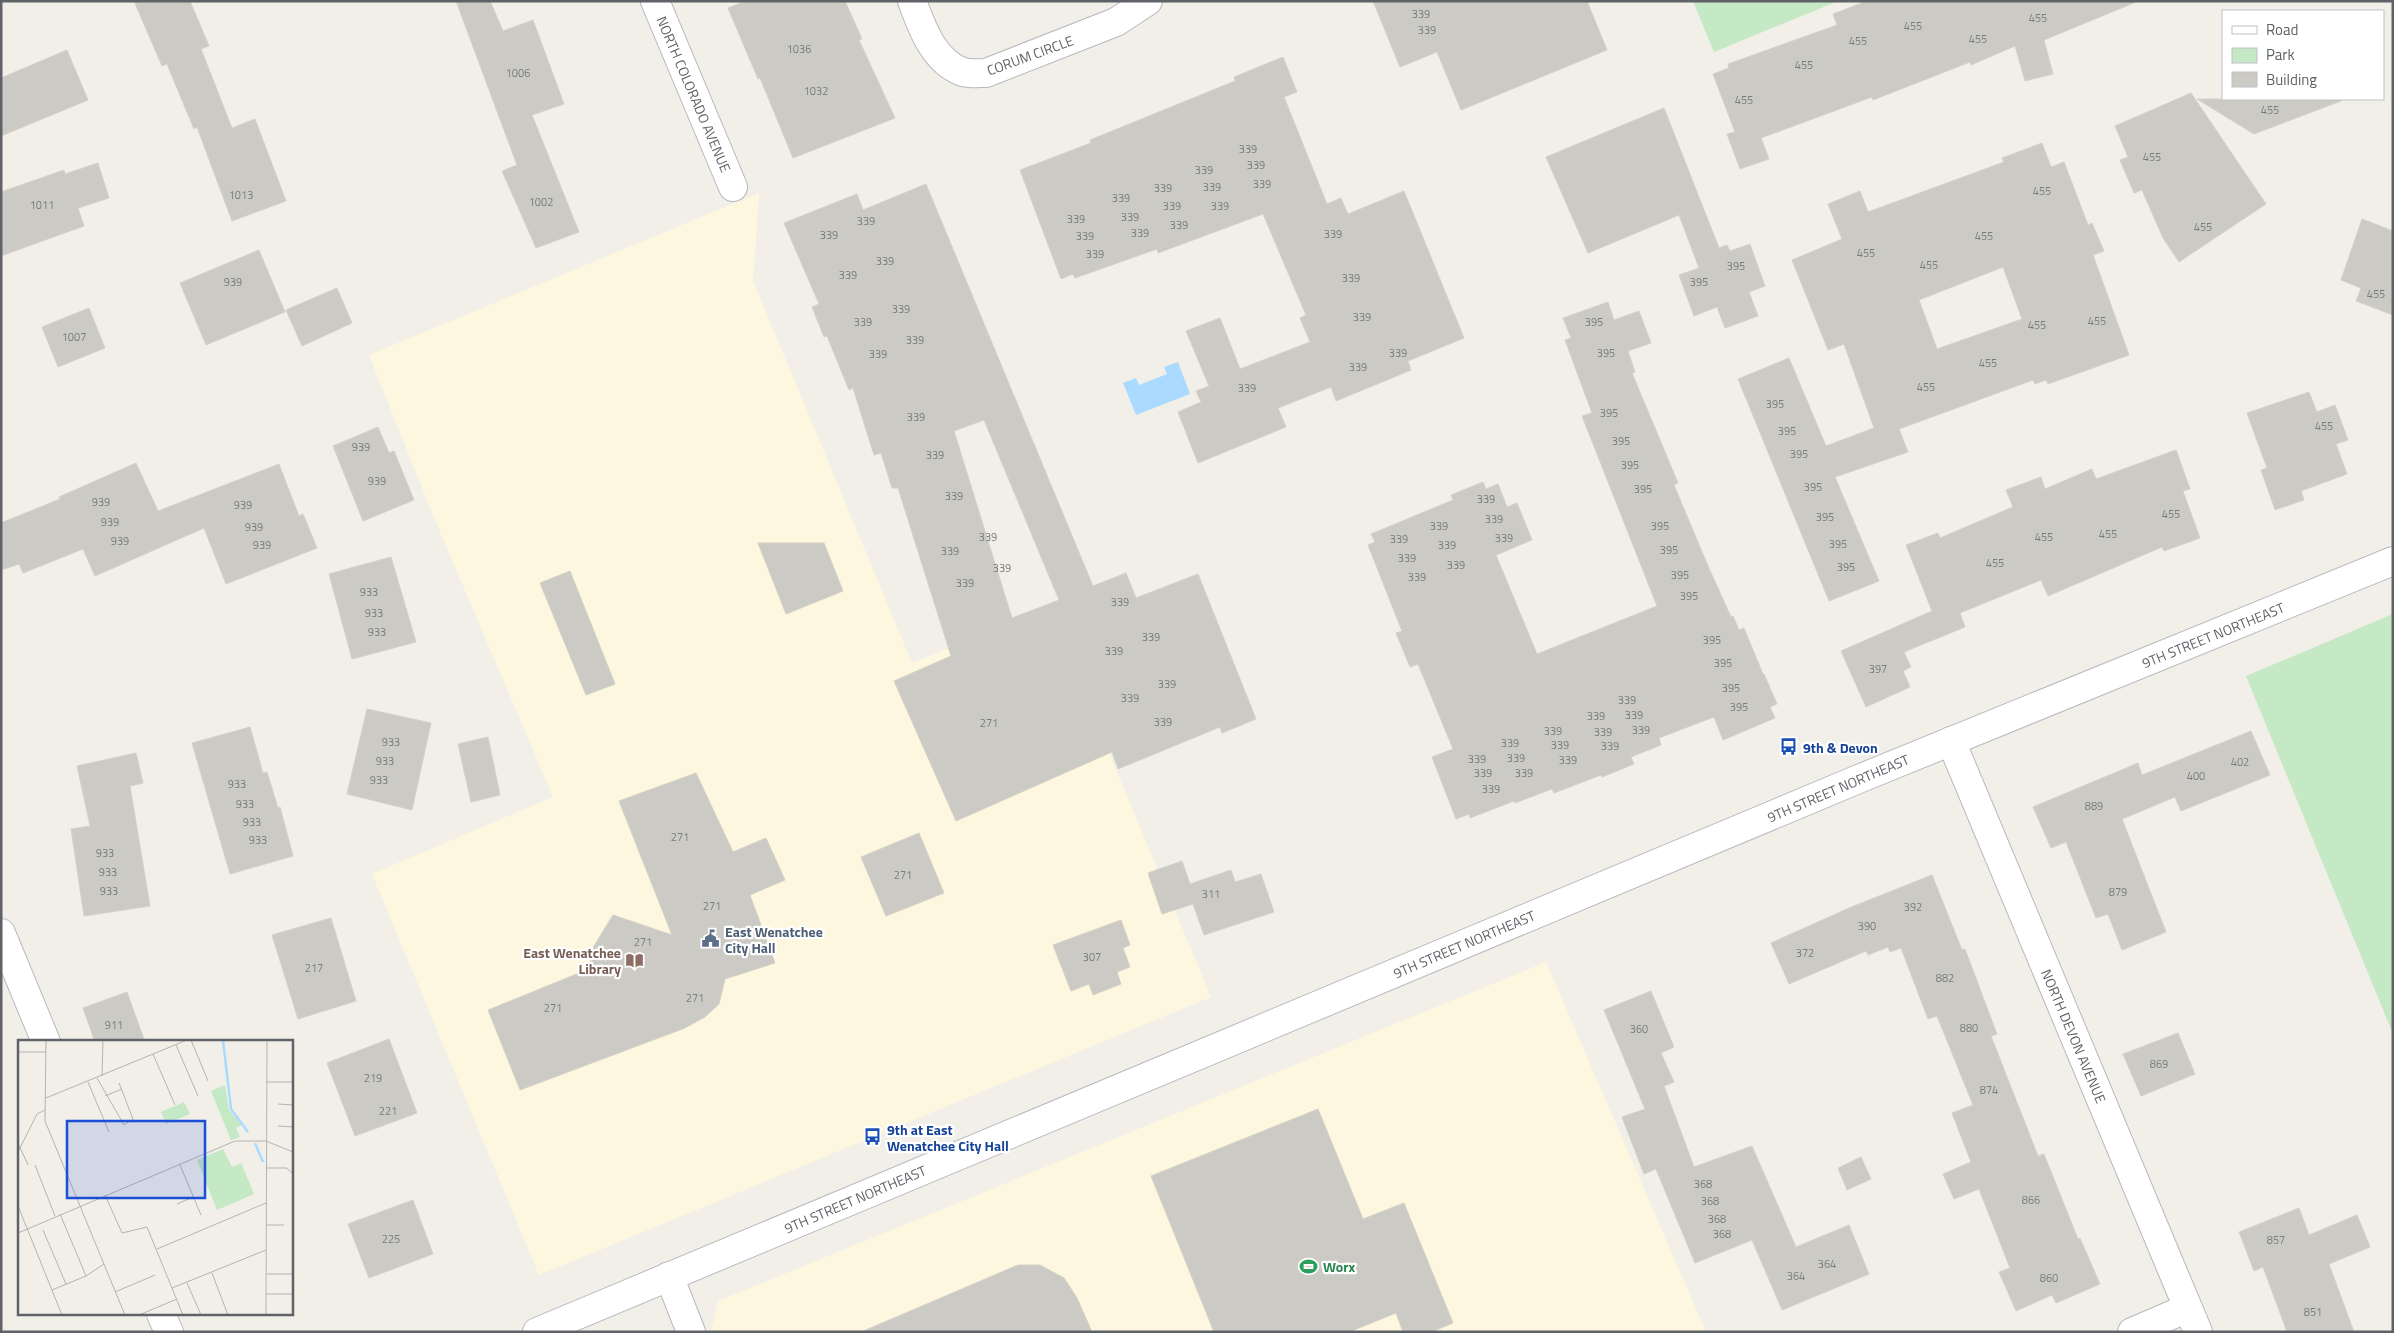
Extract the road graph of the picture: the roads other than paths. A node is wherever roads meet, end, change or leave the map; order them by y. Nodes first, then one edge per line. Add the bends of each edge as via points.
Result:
1 (655, 1) edge
2 (912, 1) edge
3 (1148, 1) edge
4 (733, 187) dead end
5 (2393, 561) edge
6 (1951, 741) junction
7 (1, 932) edge
8 (45, 1040) edge
9 (669, 1276) junction
10 (162, 1316) edge
11 (2193, 1320) edge
12 (169, 1332) edge
13 (537, 1332) edge
14 (692, 1332) edge
15 (2132, 1332) edge

1 - 4 main road, NORTH COLORADO AVENUE
2 - 3 main road, CORUM CIRCLE via 920,23 943,62 964,73 986,73 1116,22
5 - 6 main road, 9TH STREET NORTHEAST
6 - 9 main road, 9TH STREET NORTHEAST
6 - 11 main road, NORTH DEVON AVENUE
7 - 8 main road
9 - 13 main road, 9TH STREET NORTHEAST
9 - 14 main road
10 - 12 main road
11 - 15 main road

